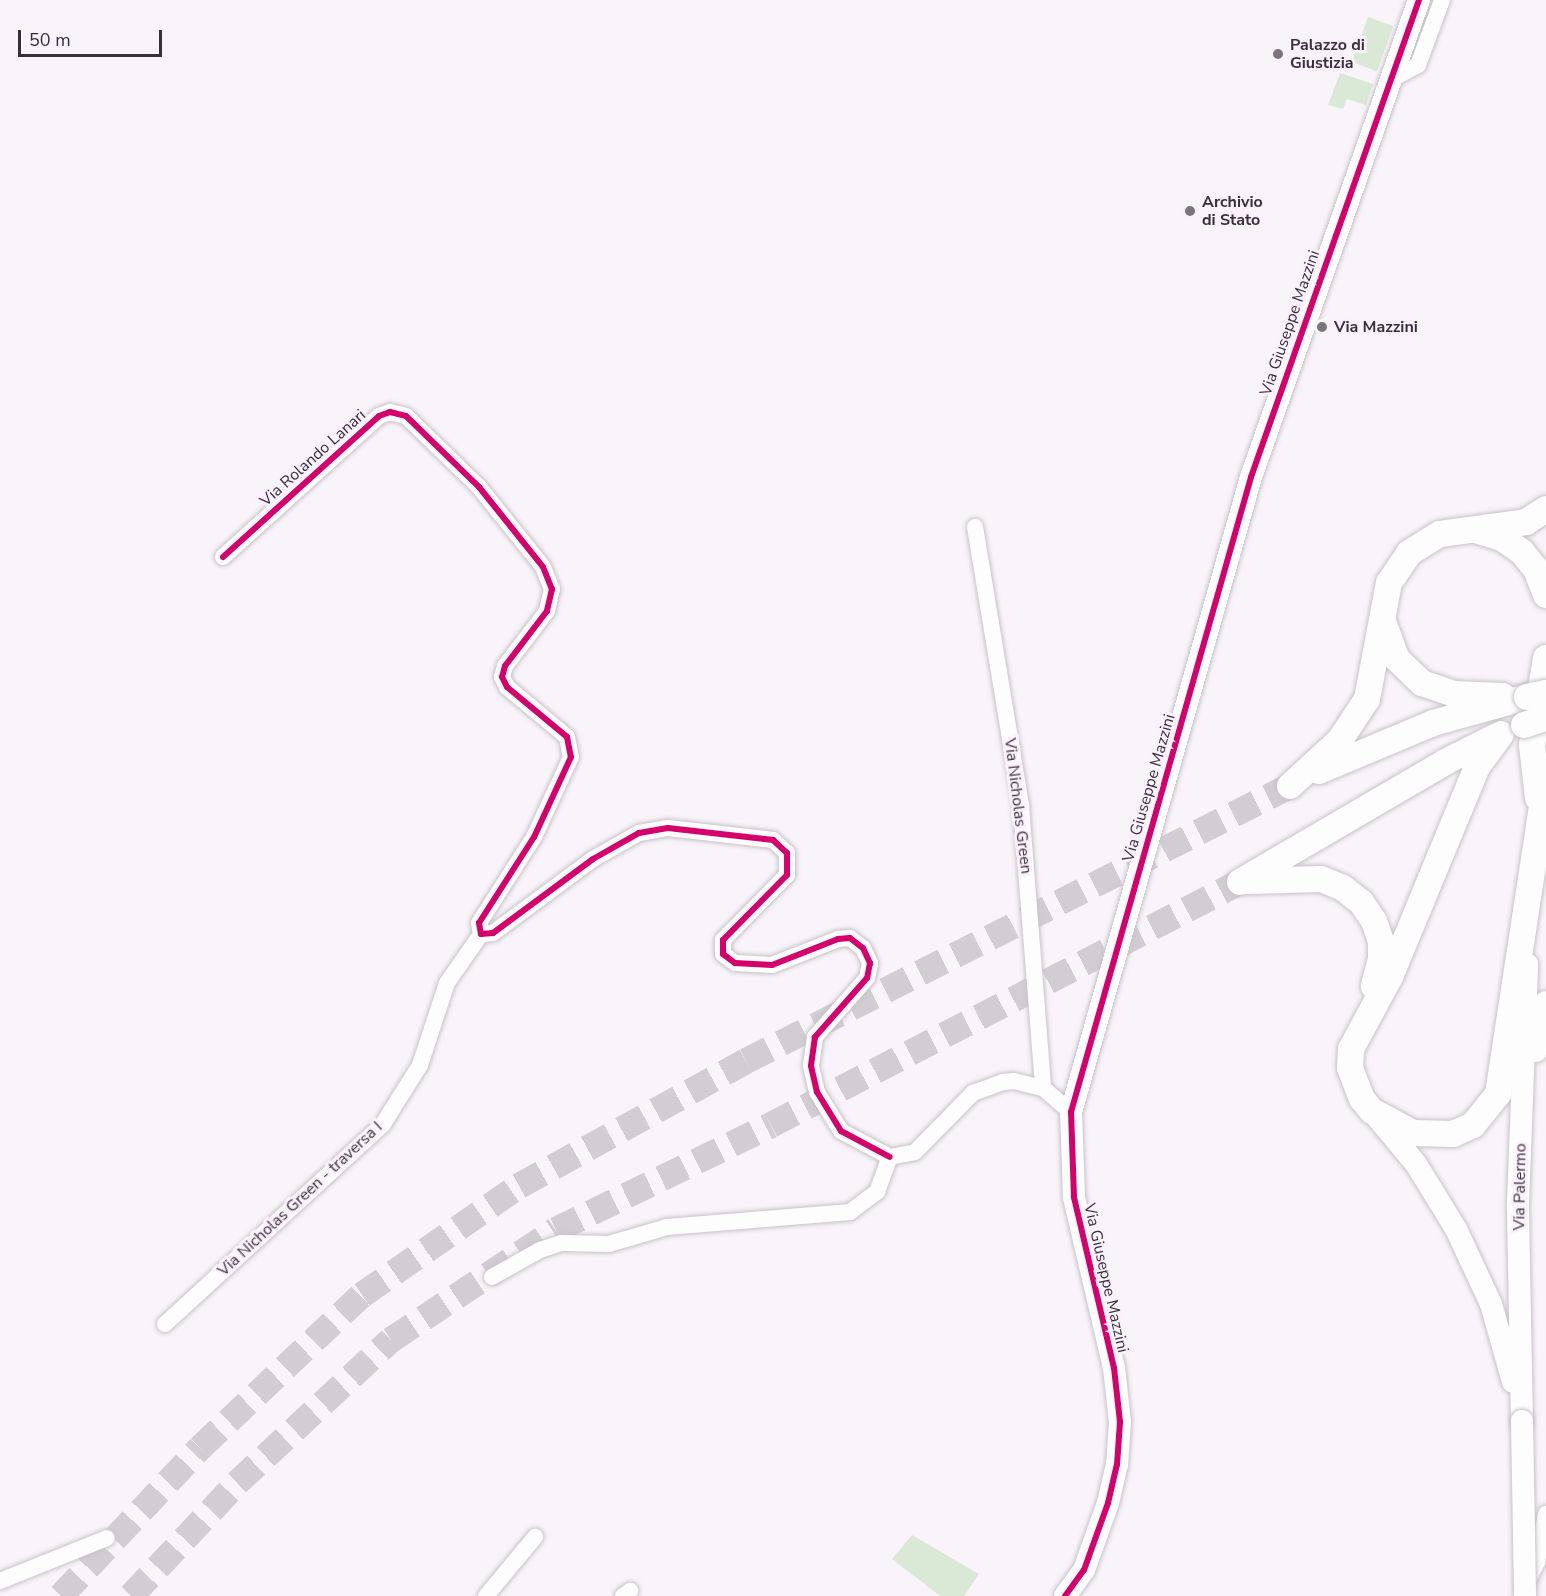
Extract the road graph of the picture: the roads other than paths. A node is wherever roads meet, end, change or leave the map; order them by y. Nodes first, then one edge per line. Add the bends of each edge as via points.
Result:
1 (1419, 0) edge
2 (1442, 0) edge
3 (1390, 80) junction
4 (1546, 509) edge
5 (975, 526) dead end
6 (1461, 530) junction
7 (223, 557) dead end
8 (1546, 595) edge
9 (1383, 611) junction
10 (1546, 658) edge
11 (1537, 695) edge
12 (1524, 726) edge
13 (1546, 778) edge
14 (1540, 820) junction
15 (1530, 900) junction
16 (481, 934) junction
17 (1546, 1002) edge
18 (1361, 1029) junction
19 (1043, 1088) junction
20 (1372, 1111) junction
21 (1071, 1112) junction
22 (1521, 1144) junction
23 (890, 1157) junction
24 (492, 1277) dead end
25 (165, 1324) dead end
26 (1522, 1421) junction
27 (1546, 1514) edge
28 (535, 1537) dead end
29 (107, 1538) dead end
30 (0, 1581) edge
31 (486, 1596) edge
32 (1065, 1596) edge
33 (1519, 1596) edge
34 (1525, 1596) edge

1 - 3 street, Via Giuseppe Mazzini
2 - 3 street via 1418,65
3 - 21 street, Via Giuseppe Mazzini via 1251,477
4 - 6 main road via 1526,522
5 - 19 street, Via Nicholas Green via 1021,806
6 - 8 main road via 1492,534 1513,545 1536,569
6 - 9 main road via 1429,539 1409,553 1389,583
7 - 16 street, Via Rolando Lanari via 379,416 396,412 406,416 479,487 543,567 549,577 552,600 505,666 502,677 507,687 567,737 571,757 534,837 479,923
9 - 11 main road via 1392,650 1405,669 1422,683 1454,694
9 - 11 main road via 1367,699 1340,740 1290,786 1383,742
10 - 14 main road via 1532,745
12 - 18 main road via 1477,767 1391,975
12 - 18 main road via 1445,762 1240,882 1290,877 1321,879 1343,888 1361,903 1374,921 1381,959
13 - 14 main road, Via Palermo
14 - 15 main road, Via Palermo
15 - 20 main road via 1504,1070 1498,1094 1488,1111 1473,1125 1453,1134 1433,1136 1413,1133
15 - 22 street, Via Palermo
16 - 23 street via 493,933 593,859 639,833 668,828 772,840 786,854 787,875 723,940 723,954 735,963 772,965 838,939 850,938 863,948 870,963 867,978 815,1037 811,1066 817,1092 841,1131
16 - 25 street, Via Nicholas Green - traversa I via 447,983 420,1065 383,1124
17 - 22 street
18 - 20 main road via 1351,1049 1350,1068 1362,1099
19 - 21 street
19 - 23 street via 1014,1081 973,1092 915,1152
20 - 26 street via 1416,1164 1456,1229 1491,1304
21 - 32 street, Via Giuseppe Mazzini via 1074,1197 1114,1368 1120,1422 1118,1465 1108,1503 1084,1570
22 - 26 street, Via Palermo via 1518,1203
23 - 24 street via 878,1192 850,1212 667,1227 609,1244 561,1243 540,1250
26 - 34 street, Via Palermo, bridge
27 - 33 street via 1537,1562
28 - 31 street
29 - 30 street

